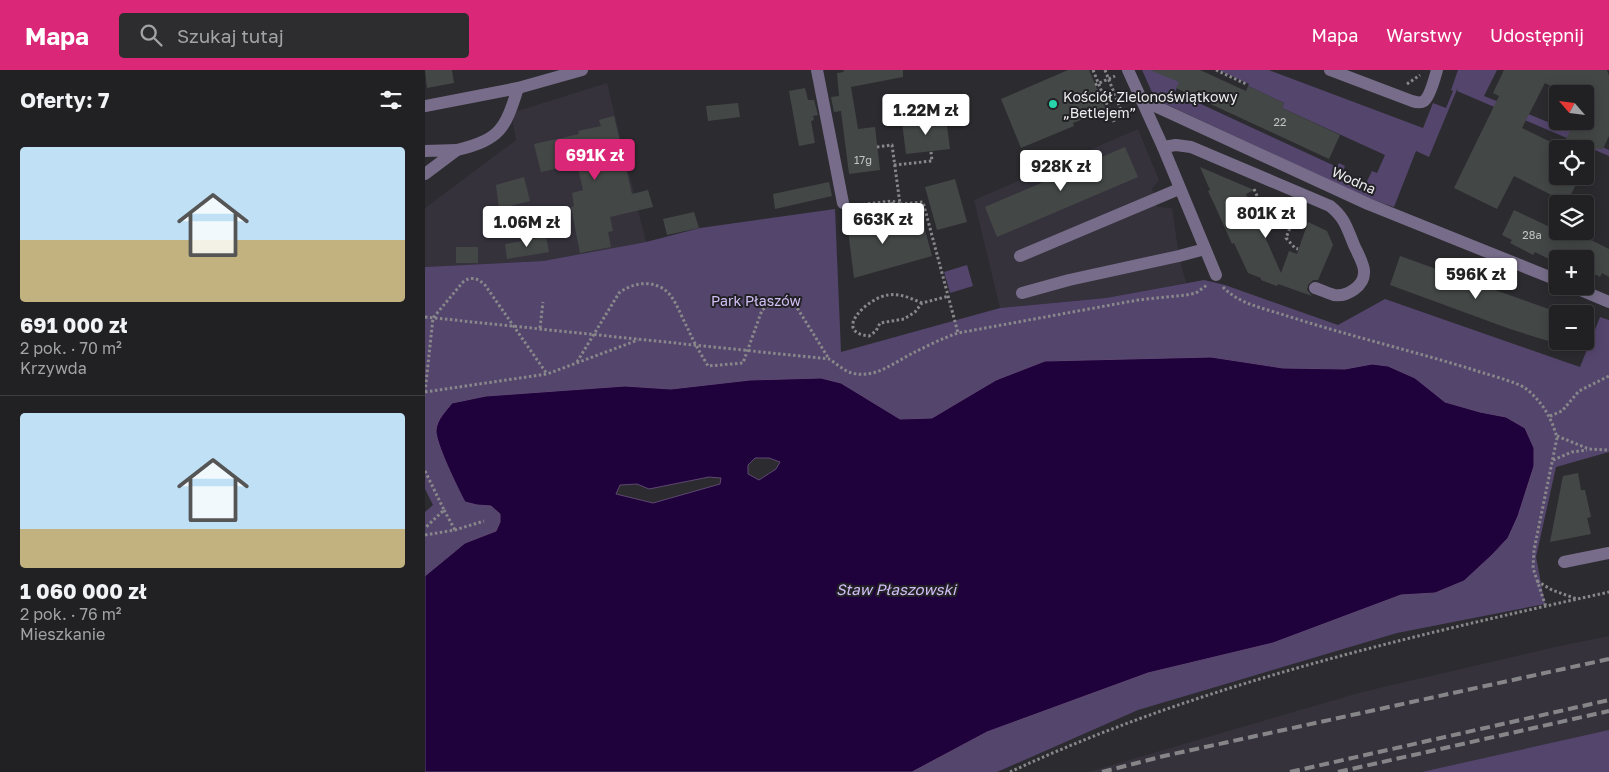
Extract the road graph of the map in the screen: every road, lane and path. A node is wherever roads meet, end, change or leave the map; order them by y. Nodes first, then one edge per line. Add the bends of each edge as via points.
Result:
1 (582, 70) edge
2 (817, 70) edge
3 (1093, 70) edge
4 (1105, 70) edge
5 (1216, 70) edge
6 (1330, 70) edge
7 (1437, 70) edge
8 (1123, 73) edge
9 (1351, 74) edge
10 (542, 76) edge
11 (1109, 79) junction
12 (1097, 84) junction
13 (1246, 84) dead end
14 (518, 88) junction
15 (1142, 100) junction
16 (425, 106) edge
17 (1122, 112) dead end
18 (1114, 122) dead end
19 (877, 147) dead end
20 (1163, 147) junction
21 (457, 150) junction
22 (425, 151) edge
23 (931, 152) dead end
24 (894, 165) junction
25 (425, 174) edge
26 (1252, 186) dead end
27 (1179, 189) junction
28 (892, 201) junction
29 (843, 203) dead end
30 (899, 204) junction
31 (856, 205) dead end
32 (896, 233) dead end
33 (1205, 249) junction
34 (1298, 249) dead end
35 (1019, 256) dead end
36 (1216, 275) junction
37 (1549, 277) edge
38 (1315, 288) dead end
39 (1022, 293) dead end
40 (1592, 295) edge
41 (949, 296) junction
42 (543, 302) dead end
43 (1609, 302) edge
44 (923, 303) junction
45 (425, 317) edge
46 (433, 318) junction
47 (513, 326) junction
48 (540, 328) junction
49 (959, 333) junction
50 (594, 334) junction
51 (638, 340) junction
52 (695, 344) junction
53 (748, 350) junction
54 (829, 359) junction
55 (577, 362) junction
56 (547, 374) junction
57 (1609, 376) edge
58 (425, 392) edge
59 (1550, 416) junction
60 (1557, 435) junction
61 (1589, 449) junction
62 (1609, 450) edge
63 (1552, 461) junction
64 (425, 470) edge
65 (444, 510) junction
66 (484, 521) dead end
67 (425, 528) edge
68 (455, 530) junction
69 (425, 535) edge
70 (1609, 553) edge
71 (1564, 562) dead end
72 (1537, 581) junction
73 (1609, 592) edge
74 (1577, 599) junction
75 (1546, 607) junction
76 (1010, 772) edge

1 - 10 street
2 - 29 street
3 - 12 path
4 - 11 path
5 - 13 path
6 - 9 street
7 - 9 street via 1428,96 1418,102
8 - 11 path
8 - 15 street
10 - 14 street
11 - 12 path
11 - 17 path
12 - 18 path
14 - 16 street
14 - 21 street via 501,130 485,141
15 - 20 street
15 - 37 street, Wodna via 1369,204
19 - 24 path via 892,145
20 - 27 street
20 - 38 street via 1191,147 1330,206 1339,214 1364,271 1362,281 1344,294 1334,295
21 - 22 street
21 - 25 street
23 - 24 path via 932,161
24 - 30 path
26 - 34 path via 1266,216 1291,225 1286,238
27 - 33 street
27 - 35 street
28 - 30 path
28 - 31 path
28 - 32 path
30 - 41 path via 923,202
33 - 36 street
33 - 39 street
36 - 49 path via 1196,293 1138,300
36 - 59 path via 1224,289 1241,301 1524,387
40 - 43 street
41 - 44 path
41 - 49 path
42 - 48 path
44 - 44 path via 904,319 880,323 869,336 855,330 853,322 856,315 878,297 896,294
45 - 46 path
46 - 47 path
46 - 47 path via 463,282 475,278 485,285
46 - 58 path
47 - 48 path
47 - 56 path
48 - 50 path
49 - 54 path via 868,374 851,373
50 - 51 path
50 - 52 path via 619,293 627,286 647,283 664,289 671,297
50 - 55 path
51 - 52 path
51 - 55 path
52 - 53 path
52 - 53 path via 708,366 743,363
53 - 54 path
53 - 54 path via 762,310 785,300 796,306
55 - 56 path
56 - 58 path
57 - 59 path via 1579,391 1562,411
59 - 60 path
60 - 61 path
60 - 63 path
61 - 62 path
61 - 63 path
63 - 72 path via 1534,550 1533,568
64 - 65 path
65 - 67 path
65 - 68 path
66 - 68 path
68 - 69 path
70 - 71 street
72 - 74 path
72 - 75 path
73 - 74 path
74 - 75 path
75 - 76 path via 1289,670 1126,724

